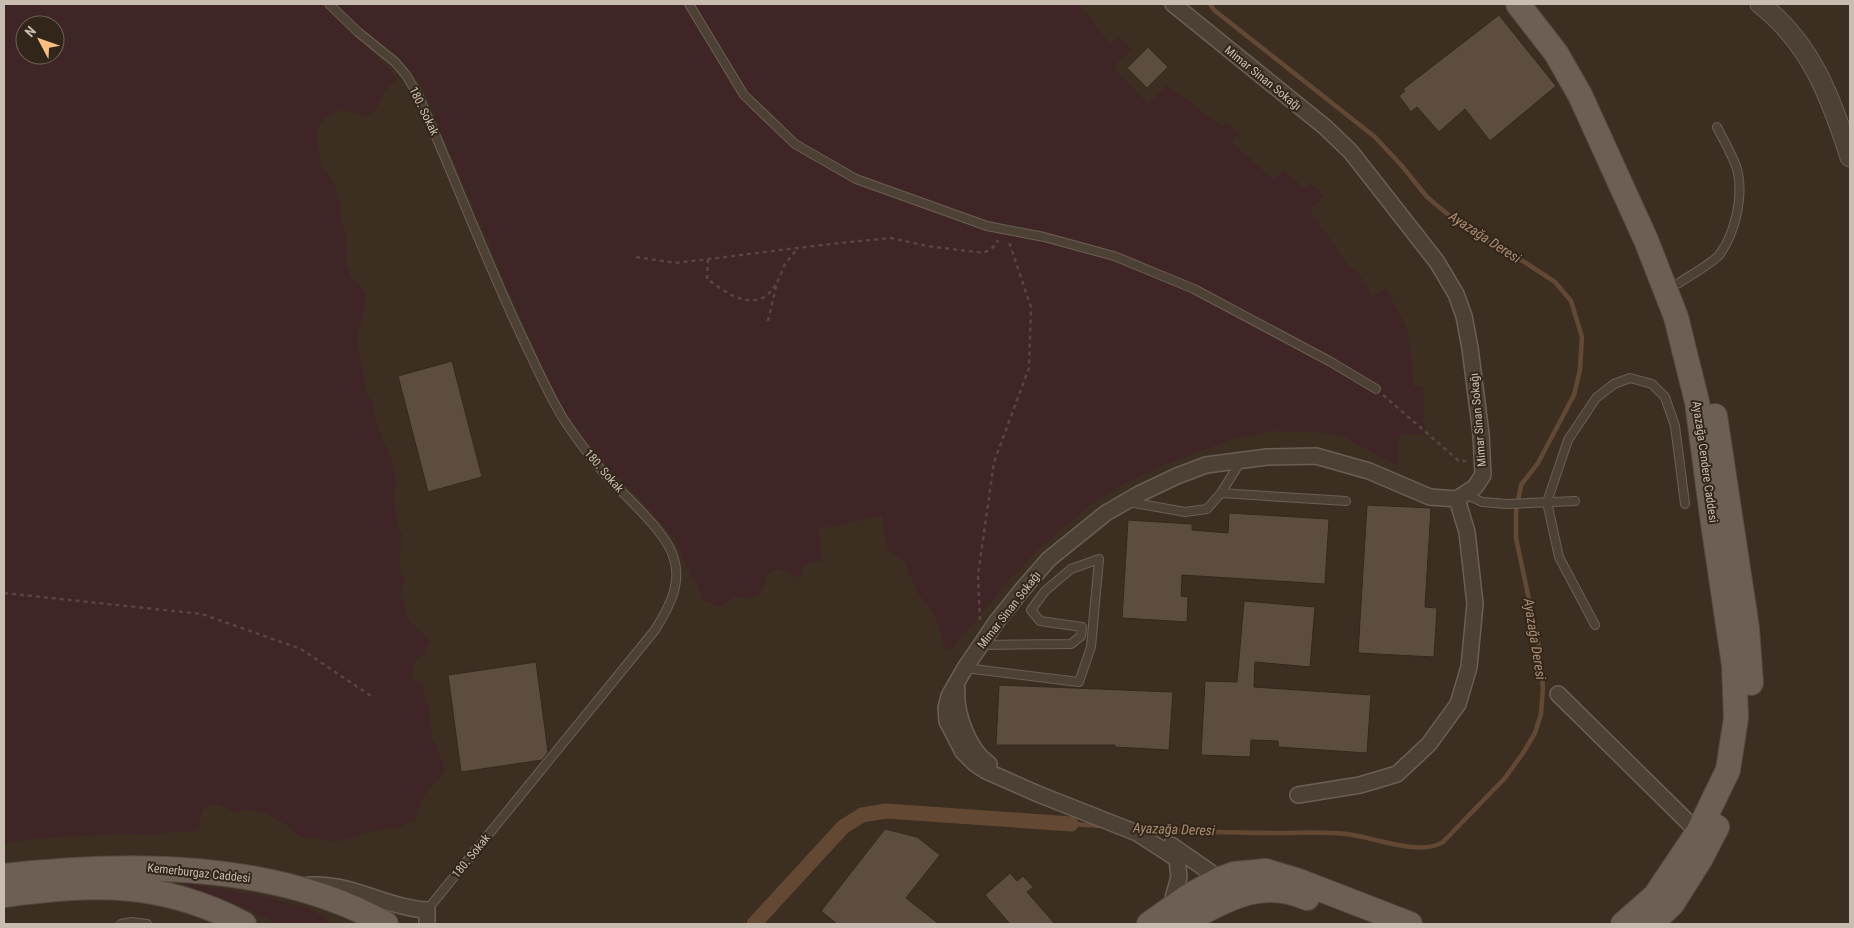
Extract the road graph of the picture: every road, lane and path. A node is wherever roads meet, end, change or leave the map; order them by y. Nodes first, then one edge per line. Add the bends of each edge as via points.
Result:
1 (329, 4) edge
2 (689, 4) edge
3 (1173, 4) edge
4 (1518, 4) edge
5 (1536, 4) edge
6 (1760, 4) edge
7 (1717, 127) dead end
8 (1850, 157) edge
9 (1004, 229) junction
10 (798, 248) junction
11 (636, 257) dead end
12 (708, 259) junction
13 (1679, 283) junction
14 (777, 284) junction
15 (768, 321) dead end
16 (1376, 389) joint
17 (1241, 460) junction
18 (1482, 462) junction
19 (1221, 493) junction
20 (1461, 497) junction
21 (1127, 501) junction
22 (1346, 501) dead end
23 (1575, 501) dead end
24 (1548, 502) junction
25 (1685, 504) dead end
26 (4, 593) edge
27 (1594, 625) dead end
28 (981, 645) junction
29 (961, 674) junction
30 (1558, 694) dead end
31 (371, 696) dead end
32 (1298, 795) dead end
33 (1698, 832) junction
34 (1160, 842) junction
35 (4, 876) edge
36 (1220, 879) junction
37 (294, 887) junction
38 (4, 895) edge
39 (332, 899) junction
40 (427, 917) edge
41 (1176, 917) edge
42 (121, 924) edge
43 (147, 924) edge
44 (244, 924) edge
45 (342, 924) edge
46 (386, 924) edge
47 (1149, 924) edge
48 (1363, 924) edge
49 (1410, 924) edge
50 (1623, 924) edge
51 (1652, 924) edge

1 - 40 lane, 180. Sokak via 396,62 406,75 418,95 503,297 551,397 603,472 668,546 676,575 667,612 655,630
2 - 9 lane via 744,95 795,144 856,179 987,226
3 - 18 street, Mimar Sinan Sokağı via 1325,127 1351,152 1437,262 1456,294 1464,316
4 - 33 main road, Ayazağa Cendere Caddesi via 1556,54 1580,95 1646,240 1676,317 1698,402 1712,523 1734,665 1736,718 1728,770
5 - 13 main road, Ayazağa Cendere Caddesi via 1590,83
6 - 8 street via 1793,34 1806,52 1824,86
7 - 13 lane via 1738,172 1736,216 1730,237 1719,255
9 - 10 path via 996,245 984,253 936,248 891,238
9 - 16 lane via 1114,256 1194,289
9 - 28 path via 1032,307 1029,368 994,462 978,575
10 - 12 path
10 - 14 path via 785,264
11 - 12 path via 676,263
12 - 14 path via 707,278 725,292 748,301 766,296
13 - 51 main road, Ayazağa Cendere Caddesi via 1690,310 1712,395 1747,628 1753,717 1740,783 1692,873 1672,904
14 - 15 path
16 - 18 path via 1460,461
17 - 19 lane
17 - 20 street, Mimar Sinan Sokağı via 1316,456 1369,471 1430,497
17 - 21 street, Mimar Sinan Sokağı via 1206,466 1177,476
18 - 20 street, Mimar Sinan Sokağı via 1483,475 1475,487
19 - 21 lane via 1207,509 1185,512
19 - 22 lane
20 - 24 lane via 1508,504
20 - 32 street via 1475,604 1469,667 1458,704 1429,744 1397,774 1360,785
21 - 28 street, Mimar Sinan Sokağı via 1049,560
23 - 24 lane
24 - 25 lane via 1568,440 1596,398 1614,384 1630,378 1652,384 1665,397 1675,426
24 - 27 lane via 1559,557
26 - 31 path via 202,614 302,649
28 - 29 street, Mimar Sinan Sokağı
28 - 29 lane via 1071,644 1081,636 1082,627 1040,621 1031,610 1045,591 1071,569 1099,559 1091,647 1079,682
29 - 34 street via 956,707 967,735 985,761 1000,771 1091,810 1136,825
30 - 33 street
33 - 50 main road, Ayazağa Cendere Caddesi via 1656,896
34 - 36 street
34 - 41 street via 1177,859 1179,868
35 - 37 main road, Kemerburgaz Caddesi via 131,867 245,876
36 - 41 main road via 1187,897
36 - 49 main road via 1234,874 1266,871 1281,874
37 - 39 main road, Kemerburgaz Caddesi
37 - 40 street via 333,885
38 - 44 main road, Kemerburgaz Caddesi via 80,887 159,892 192,901
39 - 45 main road
39 - 46 main road, Kemerburgaz Caddesi
41 - 47 main road
41 - 48 main road via 1234,896 1266,889 1296,893
42 - 43 lane

